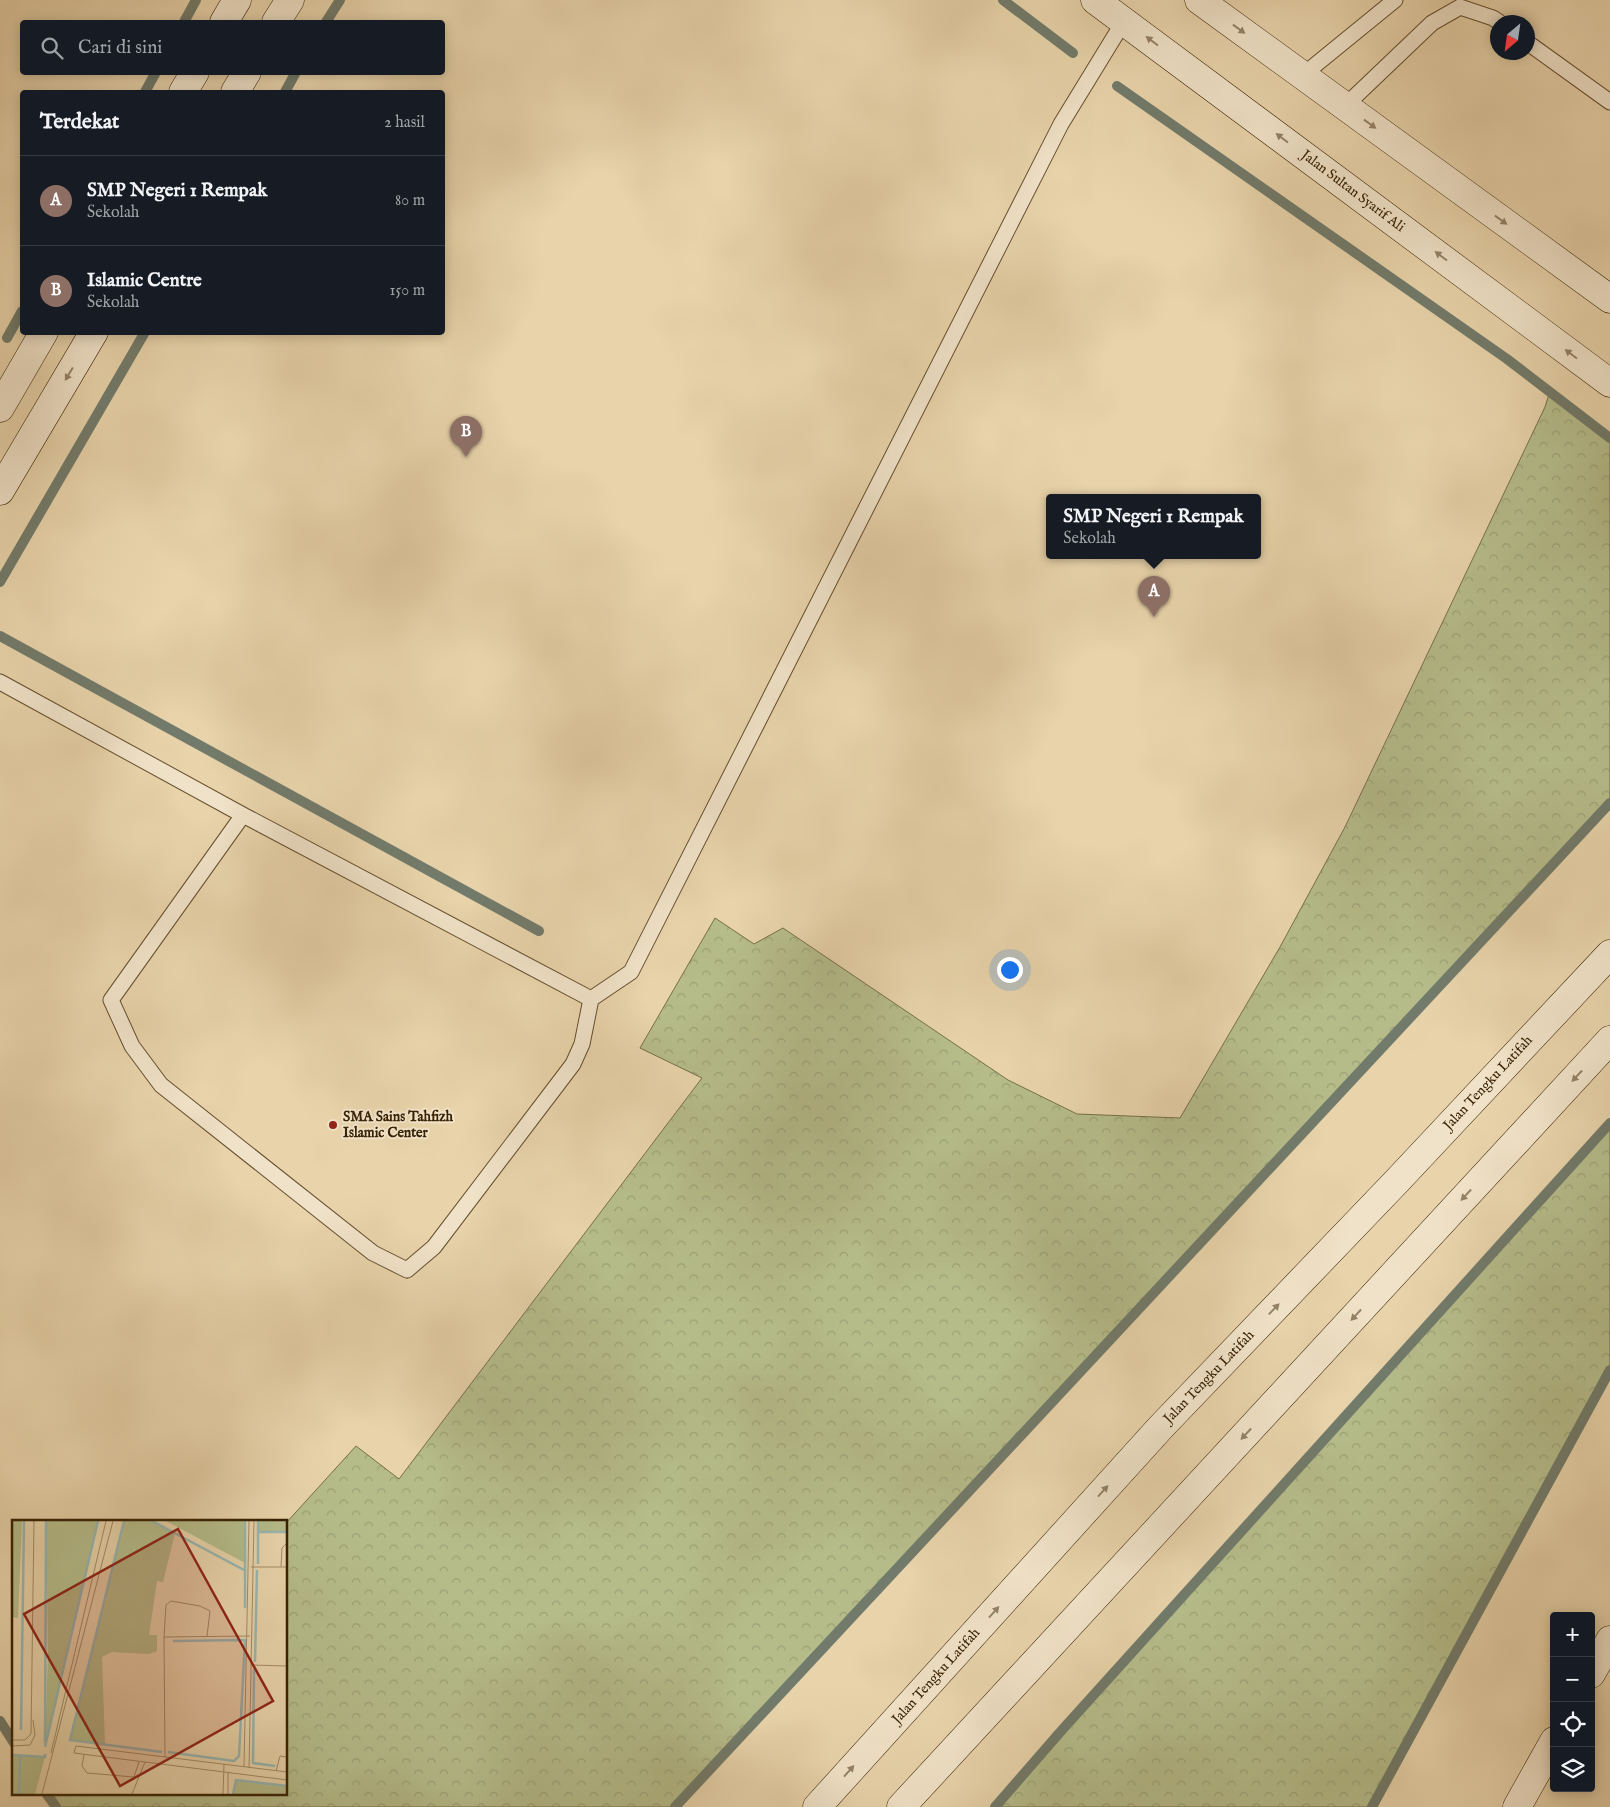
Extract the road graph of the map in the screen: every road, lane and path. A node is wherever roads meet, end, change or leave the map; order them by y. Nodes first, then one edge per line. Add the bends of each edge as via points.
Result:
1 (237, 0) edge
2 (290, 0) edge
3 (1095, 0) edge
4 (1199, 0) edge
5 (1395, 0) edge
6 (1490, 17) edge
7 (225, 20) edge
8 (277, 20) edge
9 (1124, 21) junction
10 (1535, 47) edge
11 (193, 75) edge
12 (245, 75) edge
13 (1303, 76) junction
14 (184, 90) edge
15 (236, 90) edge
16 (1610, 102) edge
17 (1345, 106) junction
18 (1610, 299) edge
19 (42, 335) edge
20 (92, 335) edge
21 (7, 379) edge
22 (1610, 383) edge
23 (0, 408) edge
24 (0, 491) edge
25 (0, 682) edge
26 (243, 815) junction
27 (1610, 954) edge
28 (590, 999) junction
29 (1610, 1040) edge
30 (1610, 1640) edge
31 (1595, 1667) edge
32 (1551, 1747) edge
33 (817, 1807) edge
34 (901, 1807) edge
35 (1517, 1807) edge

1 - 7 main road
2 - 8 main road
3 - 9 main road, Jalan Sultan Syarif Ali
4 -> 13 main road
5 - 13 lane
6 - 17 lane via 1460,7 1432,23
22 -> 9 main road, Jalan Sultan Syarif Ali
9 - 28 lane via 1061,124 631,972
10 - 16 lane
11 - 14 main road
12 - 15 main road
13 - 17 main road
17 -> 18 main road
19 - 21 main road
20 -> 24 main road
21 - 23 main road
25 - 26 lane
26 - 28 lane
26 - 28 lane via 111,1000 132,1046 161,1085 373,1252 407,1270 434,1246 573,1064 582,1044
33 -> 27 main road, Jalan Tengku Latifah via 1160,1428
29 -> 34 main road
30 - 31 main road
32 - 35 main road

